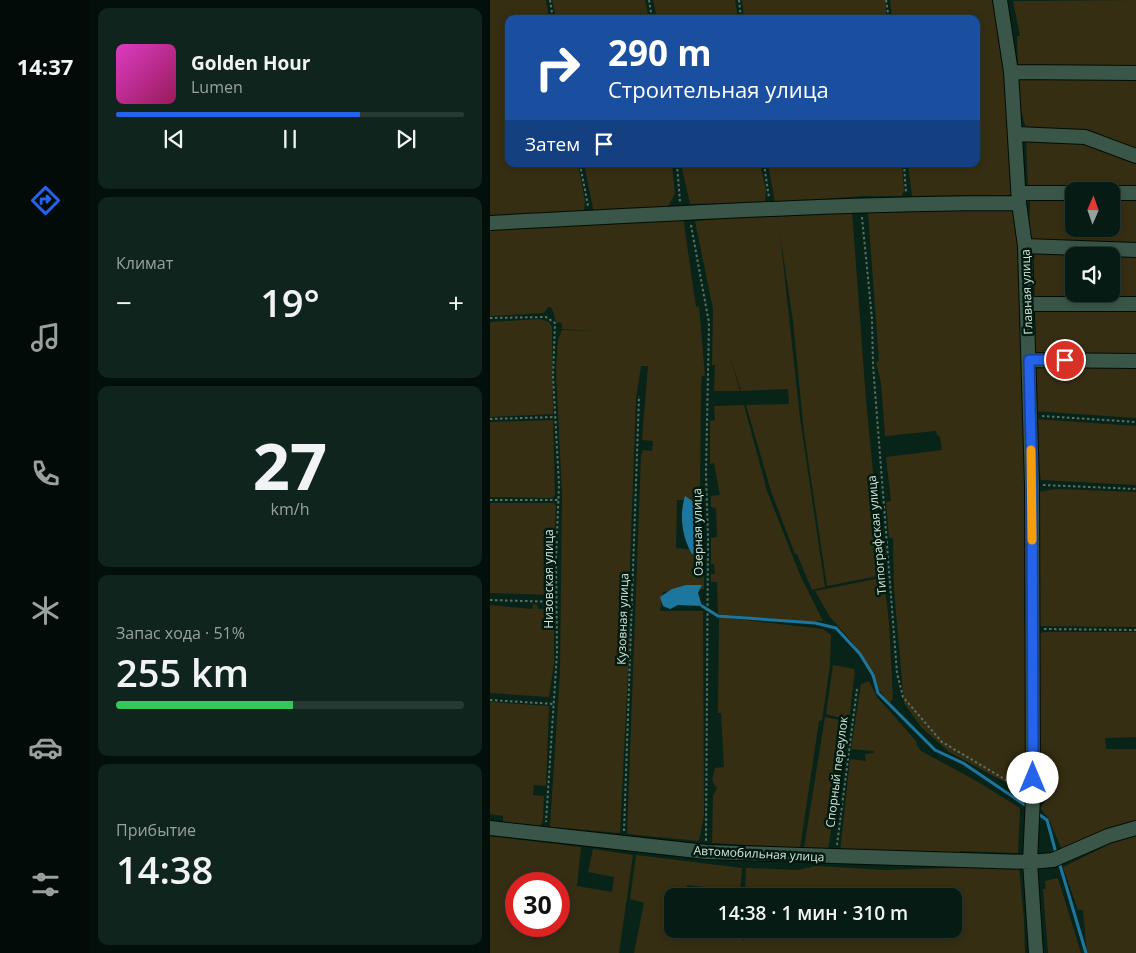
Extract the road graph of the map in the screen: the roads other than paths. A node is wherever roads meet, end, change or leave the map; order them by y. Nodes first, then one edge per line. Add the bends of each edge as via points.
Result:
1 (1000, 0) edge
2 (1011, 72) junction
3 (1136, 73) edge
4 (1016, 134) junction
5 (1136, 156) edge
6 (1065, 194) edge
7 (1120, 194) edge
8 (1136, 194) edge
9 (1020, 198) junction
10 (490, 223) edge
11 (1025, 246) junction
12 (1136, 250) edge
13 (1027, 304) junction
14 (1136, 304) edge
15 (1029, 360) junction
16 (1136, 361) edge
17 (490, 828) edge
18 (1136, 828) edge
19 (1030, 862) junction
20 (1036, 953) edge

1 - 2 street, Главная улица
2 - 3 street
2 - 4 street, Главная улица
4 - 5 street via 1086,137
4 - 9 street, Главная улица
6 - 9 street
7 - 8 street
9 - 10 street
9 - 11 street, Главная улица
11 - 12 street
11 - 13 street, Главная улица
13 - 14 street
13 - 15 street, Главная улица
15 - 16 street
15 - 19 street, Главная улица via 1033,797
17 - 19 street, Автомобильная улица via 706,852
18 - 19 street, Автомобильная улица via 1108,836 1054,860
19 - 20 street, Главная улица

